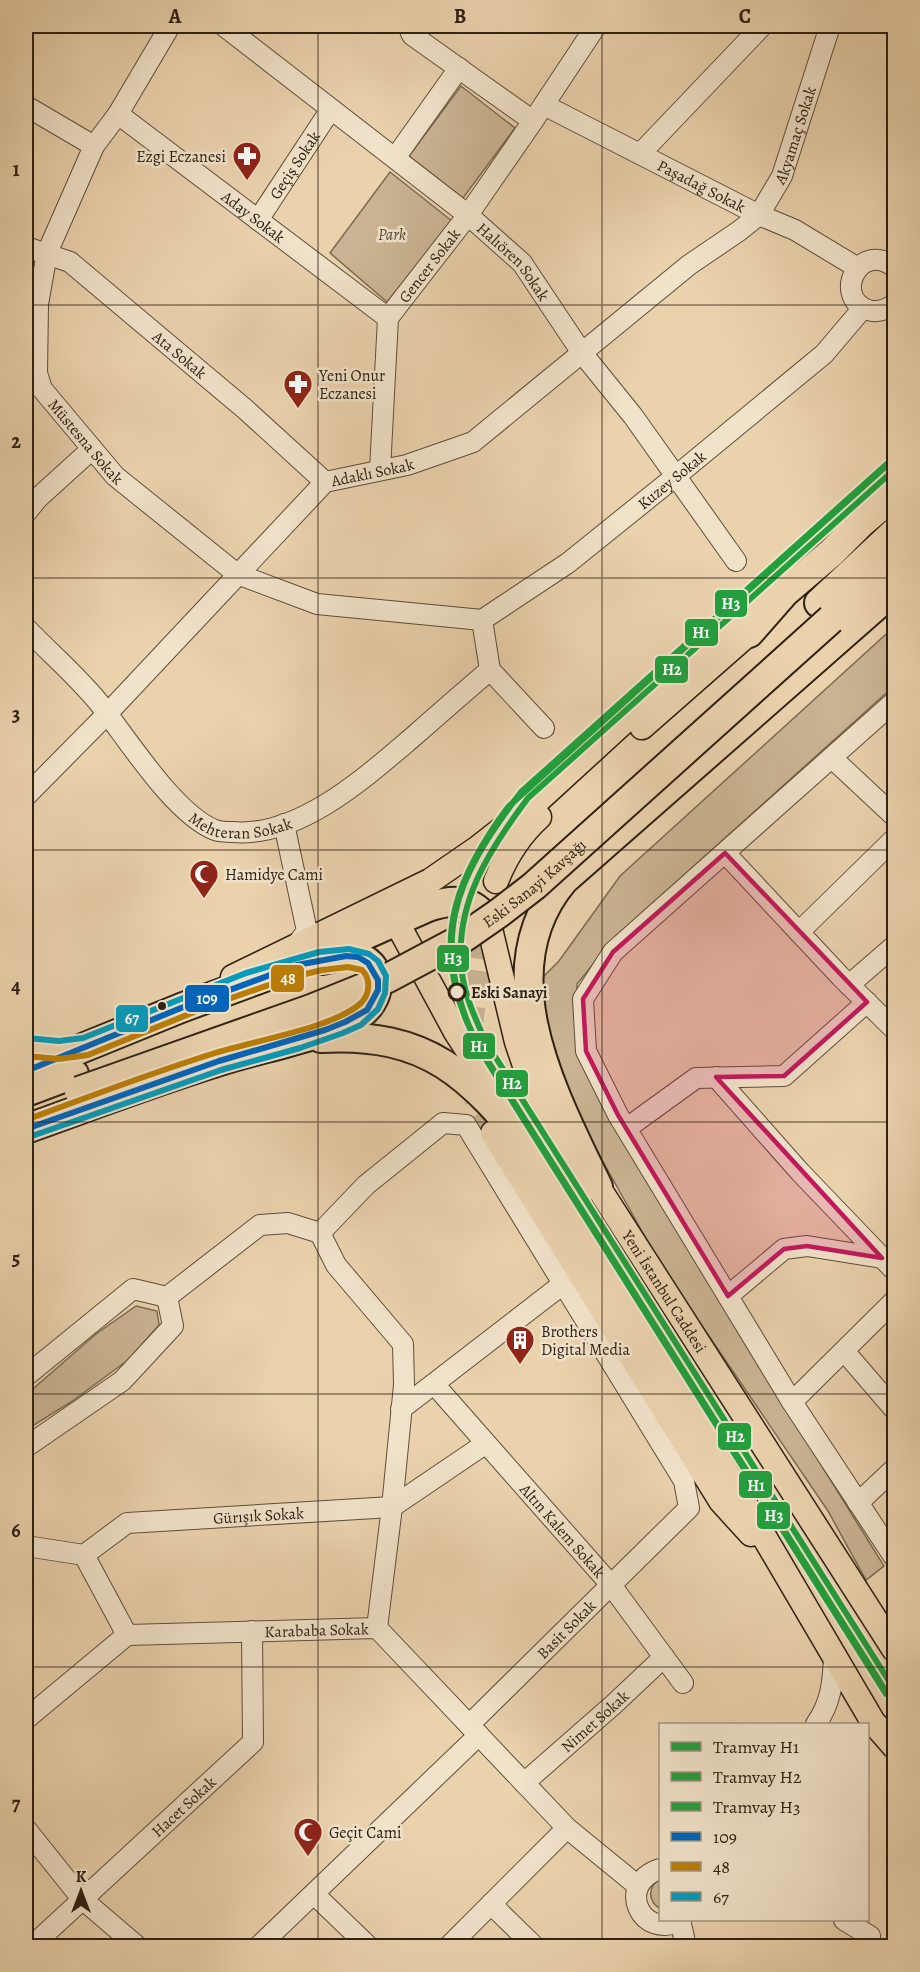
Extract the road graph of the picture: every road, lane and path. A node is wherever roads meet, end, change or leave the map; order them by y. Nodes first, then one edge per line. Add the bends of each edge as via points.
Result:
1 (170, 26) edge
2 (224, 26) edge
3 (408, 26) edge
4 (596, 26) edge
5 (762, 26) edge
6 (831, 26) edge
7 (459, 68) junction
8 (26, 106) edge
9 (331, 108) junction
10 (538, 113) junction
11 (118, 114) junction
12 (94, 146) junction
13 (640, 154) junction
14 (395, 158) junction
15 (468, 215) junction
16 (759, 215) junction
17 (258, 220) junction
18 (739, 231) joint
19 (26, 246) edge
20 (46, 253) junction
21 (894, 266) edge
22 (858, 268) junction
23 (894, 304) edge
24 (863, 308) junction
25 (388, 318) junction
26 (582, 353) junction
27 (31, 374) edge
28 (92, 449) junction
29 (380, 471) junction
30 (676, 476) junction
31 (325, 482) junction
32 (894, 495) edge
33 (26, 513) edge
34 (894, 515) edge
35 (861, 522) junction
36 (894, 533) edge
37 (736, 561) dead end
38 (894, 563) edge
39 (237, 574) junction
40 (894, 590) edge
41 (825, 611) junction
42 (482, 620) junction
43 (26, 628) edge
44 (749, 633) junction
45 (490, 670) junction
46 (894, 702) edge
47 (107, 714) junction
48 (544, 728) dead end
49 (831, 758) junction
50 (26, 796) edge
51 (894, 816) edge
52 (284, 824) junction
53 (894, 839) edge
54 (725, 853) junction
55 (496, 881) tunnel mouth
56 (482, 914) joint
57 (396, 921) junction
58 (799, 932) junction
59 (894, 946) edge
60 (296, 956) junction
61 (849, 984) junction
62 (867, 1002) junction
63 (894, 1029) edge
64 (290, 1041) junction
65 (26, 1047) edge
66 (82, 1048) junction
67 (26, 1071) edge
68 (716, 1077) junction
69 (76, 1083) junction
70 (26, 1092) edge
71 (26, 1112) edge
72 (627, 1128) junction
73 (26, 1129) edge
74 (493, 1132) tunnel mouth
75 (533, 1153) junction
76 (597, 1187) junction
77 (320, 1233) junction
78 (888, 1264) edge
79 (563, 1284) junction
80 (728, 1296) junction
81 (167, 1297) junction
82 (894, 1301) edge
83 (845, 1352) junction
84 (26, 1376) edge
85 (434, 1384) junction
86 (792, 1402) junction
87 (894, 1408) edge
88 (401, 1409) junction
89 (485, 1444) junction
90 (26, 1447) edge
91 (894, 1469) edge
92 (858, 1503) junction
93 (392, 1507) junction
94 (26, 1546) edge
95 (84, 1555) junction
96 (894, 1557) edge
97 (785, 1572) junction
98 (611, 1585) junction
99 (888, 1622) edge
100 (377, 1628) junction
101 (252, 1631) junction
102 (127, 1635) junction
103 (894, 1649) edge
104 (664, 1657) junction
105 (834, 1657) junction
106 (683, 1683) dead end
107 (26, 1719) edge
108 (817, 1723) edge
109 (870, 1724) edge
110 (474, 1730) junction
111 (894, 1746) edge
112 (524, 1783) junction
113 (567, 1828) junction
114 (26, 1829) edge
115 (659, 1870) edge
116 (638, 1886) junction
117 (314, 1894) junction
118 (82, 1899) junction
119 (491, 1904) junction
120 (677, 1921) edge
121 (680, 1921) edge
122 (846, 1921) edge
123 (32, 1947) edge
124 (137, 1947) edge
125 (259, 1947) edge
126 (368, 1947) edge
127 (449, 1947) edge
128 (534, 1947) edge
129 (686, 1947) edge
130 (871, 1947) edge

1 - 11 street, Müstesna Sokak
2 - 9 street, Halıören Sokak
3 - 7 street, Paşadağ Sokak via 412,35
4 - 10 street, Gencer Sokak
5 - 13 street
6 - 16 street, Akyamaç Sokak via 782,176
7 - 10 street, Paşadağ Sokak
7 - 14 street
8 - 12 street
9 - 14 street, Halıören Sokak
9 - 17 street, Geçiş Sokak
10 - 13 street, Paşadağ Sokak
10 - 15 street, Gencer Sokak
11 - 12 street, Müstesna Sokak
11 - 17 street, Aday Sokak
12 - 20 street, Müstesna Sokak
13 - 16 street, Paşadağ Sokak
14 - 15 street, Halıören Sokak
15 - 25 street, Gencer Sokak
15 - 26 street, Halıören Sokak via 522,263
16 - 18 street, Akyamaç Sokak
16 - 22 street, Paşadağ Sokak via 795,230
17 - 25 street, Aday Sokak
18 - 26 street, Adaklı Sokak via 689,265
19 - 20 street, Ata Sokak
20 - 27 street, Müstesna Sokak
20 - 31 street, Ata Sokak via 70,262 245,409
21 - 22 street via 877,260
22 - 24 street via 851,287 852,295
23 - 24 street via 879,311
24 - 30 street, Kuzey Sokak via 824,354
25 - 29 street, Gencer Sokak
26 - 29 street, Adaklı Sokak via 473,442
26 - 30 street, Halıören Sokak
27 - 28 street, Müstesna Sokak
28 - 33 street
28 - 39 street, Müstesna Sokak via 116,476
29 - 31 street, Adaklı Sokak
30 - 37 street, Halıören Sokak
30 - 42 street, Kuzey Sokak via 568,563
31 - 39 street, Adaklı Sokak
32 - 35 highway
34 - 44 highway
35 - 44 highway via 831,554 785,592
35 - 60 main road via 759,599 511,824 455,866
36 - 41 highway
38 - 41 highway
39 - 42 street, Müstesna Sokak via 317,604
39 - 47 street, Adaklı Sokak
40 - 76 highway via 564,880 550,899 529,960 530,1009 553,1089
41 - 69 highway, Eski Sanayi Kavşağı via 544,855 500,891 453,921 408,948 363,968
42 - 45 street
43 - 47 street, Mehteran Sokak
44 - 55 main road via 526,829
45 - 48 street
45 - 52 street, Mehteran Sokak via 360,782 327,804
46 - 49 street
47 - 50 street, Adaklı Sokak
47 - 52 street, Mehteran Sokak via 157,779 190,814 216,831 249,833
49 - 51 street
49 - 54 street
52 - 60 street via 308,931
53 - 58 street
54 - 58 street
54 - 72 street via 614,952 583,999 586,1051
56 - 57 highway via 466,903 448,901
56 - 76 main road, Yeni İstanbul Caddesi via 530,1080 558,1132
57 - 60 highway
57 - 75 main road via 456,1032
58 - 61 street
59 - 61 street
60 - 64 highway via 358,957 374,970 378,990 367,1010 358,1016
60 - 66 highway
61 - 62 street
62 - 63 street
62 - 68 street via 784,1076
64 - 73 highway via 219,1061
64 - 75 highway via 368,1038 416,1050 476,1088
65 - 66 main road
66 - 67 highway
68 - 72 street via 696,1078
68 - 78 street
69 - 70 highway
69 - 71 highway
72 - 80 street
74 - 97 main road via 721,1501
75 - 97 main road
76 - 99 main road, Yeni İstanbul Caddesi
77 - 79 street via 366,1185 443,1123 466,1125
77 - 81 street via 288,1223 260,1225
77 - 88 street via 336,1265 403,1344
78 - 80 street via 807,1246 784,1249
79 - 85 street
79 - 98 street, Basit Sokak via 684,1481 690,1508
80 - 86 street
81 - 84 street via 133,1289
81 - 90 street via 173,1326 122,1381
82 - 83 street
83 - 86 street
83 - 87 street
85 - 88 street
85 - 89 street, Altın Kalem Sokak
86 - 92 street
88 - 93 street
89 - 93 street
89 - 98 street, Altın Kalem Sokak
91 - 92 street
92 - 96 street
93 - 95 street, Gürışık Sokak via 127,1523
93 - 100 street
94 - 95 street
95 - 102 street
97 - 105 main road
98 - 104 street, Altın Kalem Sokak
98 - 110 street, Basit Sokak
99 - 103 main road, Yeni İstanbul Caddesi
100 - 101 street, Karababa Sokak
100 - 110 street, Karababa Sokak
101 - 102 street, Karababa Sokak
101 - 118 street, Hacet Sokak via 253,1742
102 - 107 street
104 - 106 street, Altın Kalem Sokak
104 - 112 street, Nimet Sokak
105 - 108 street via 832,1687
105 - 109 main road
109 - 111 main road
110 - 112 street, Karababa Sokak
110 - 117 street, Basit Sokak
112 - 113 street, Karababa Sokak
113 - 116 street, Karababa Sokak
113 - 119 street
114 - 118 street
115 - 116 street via 643,1878
116 - 120 street via 637,1905 648,1920 666,1925
117 - 125 street, Basit Sokak
117 - 126 street
118 - 123 street, Hacet Sokak
118 - 124 street
119 - 127 street
119 - 128 street
121 - 129 street
122 - 130 street via 870,1936

